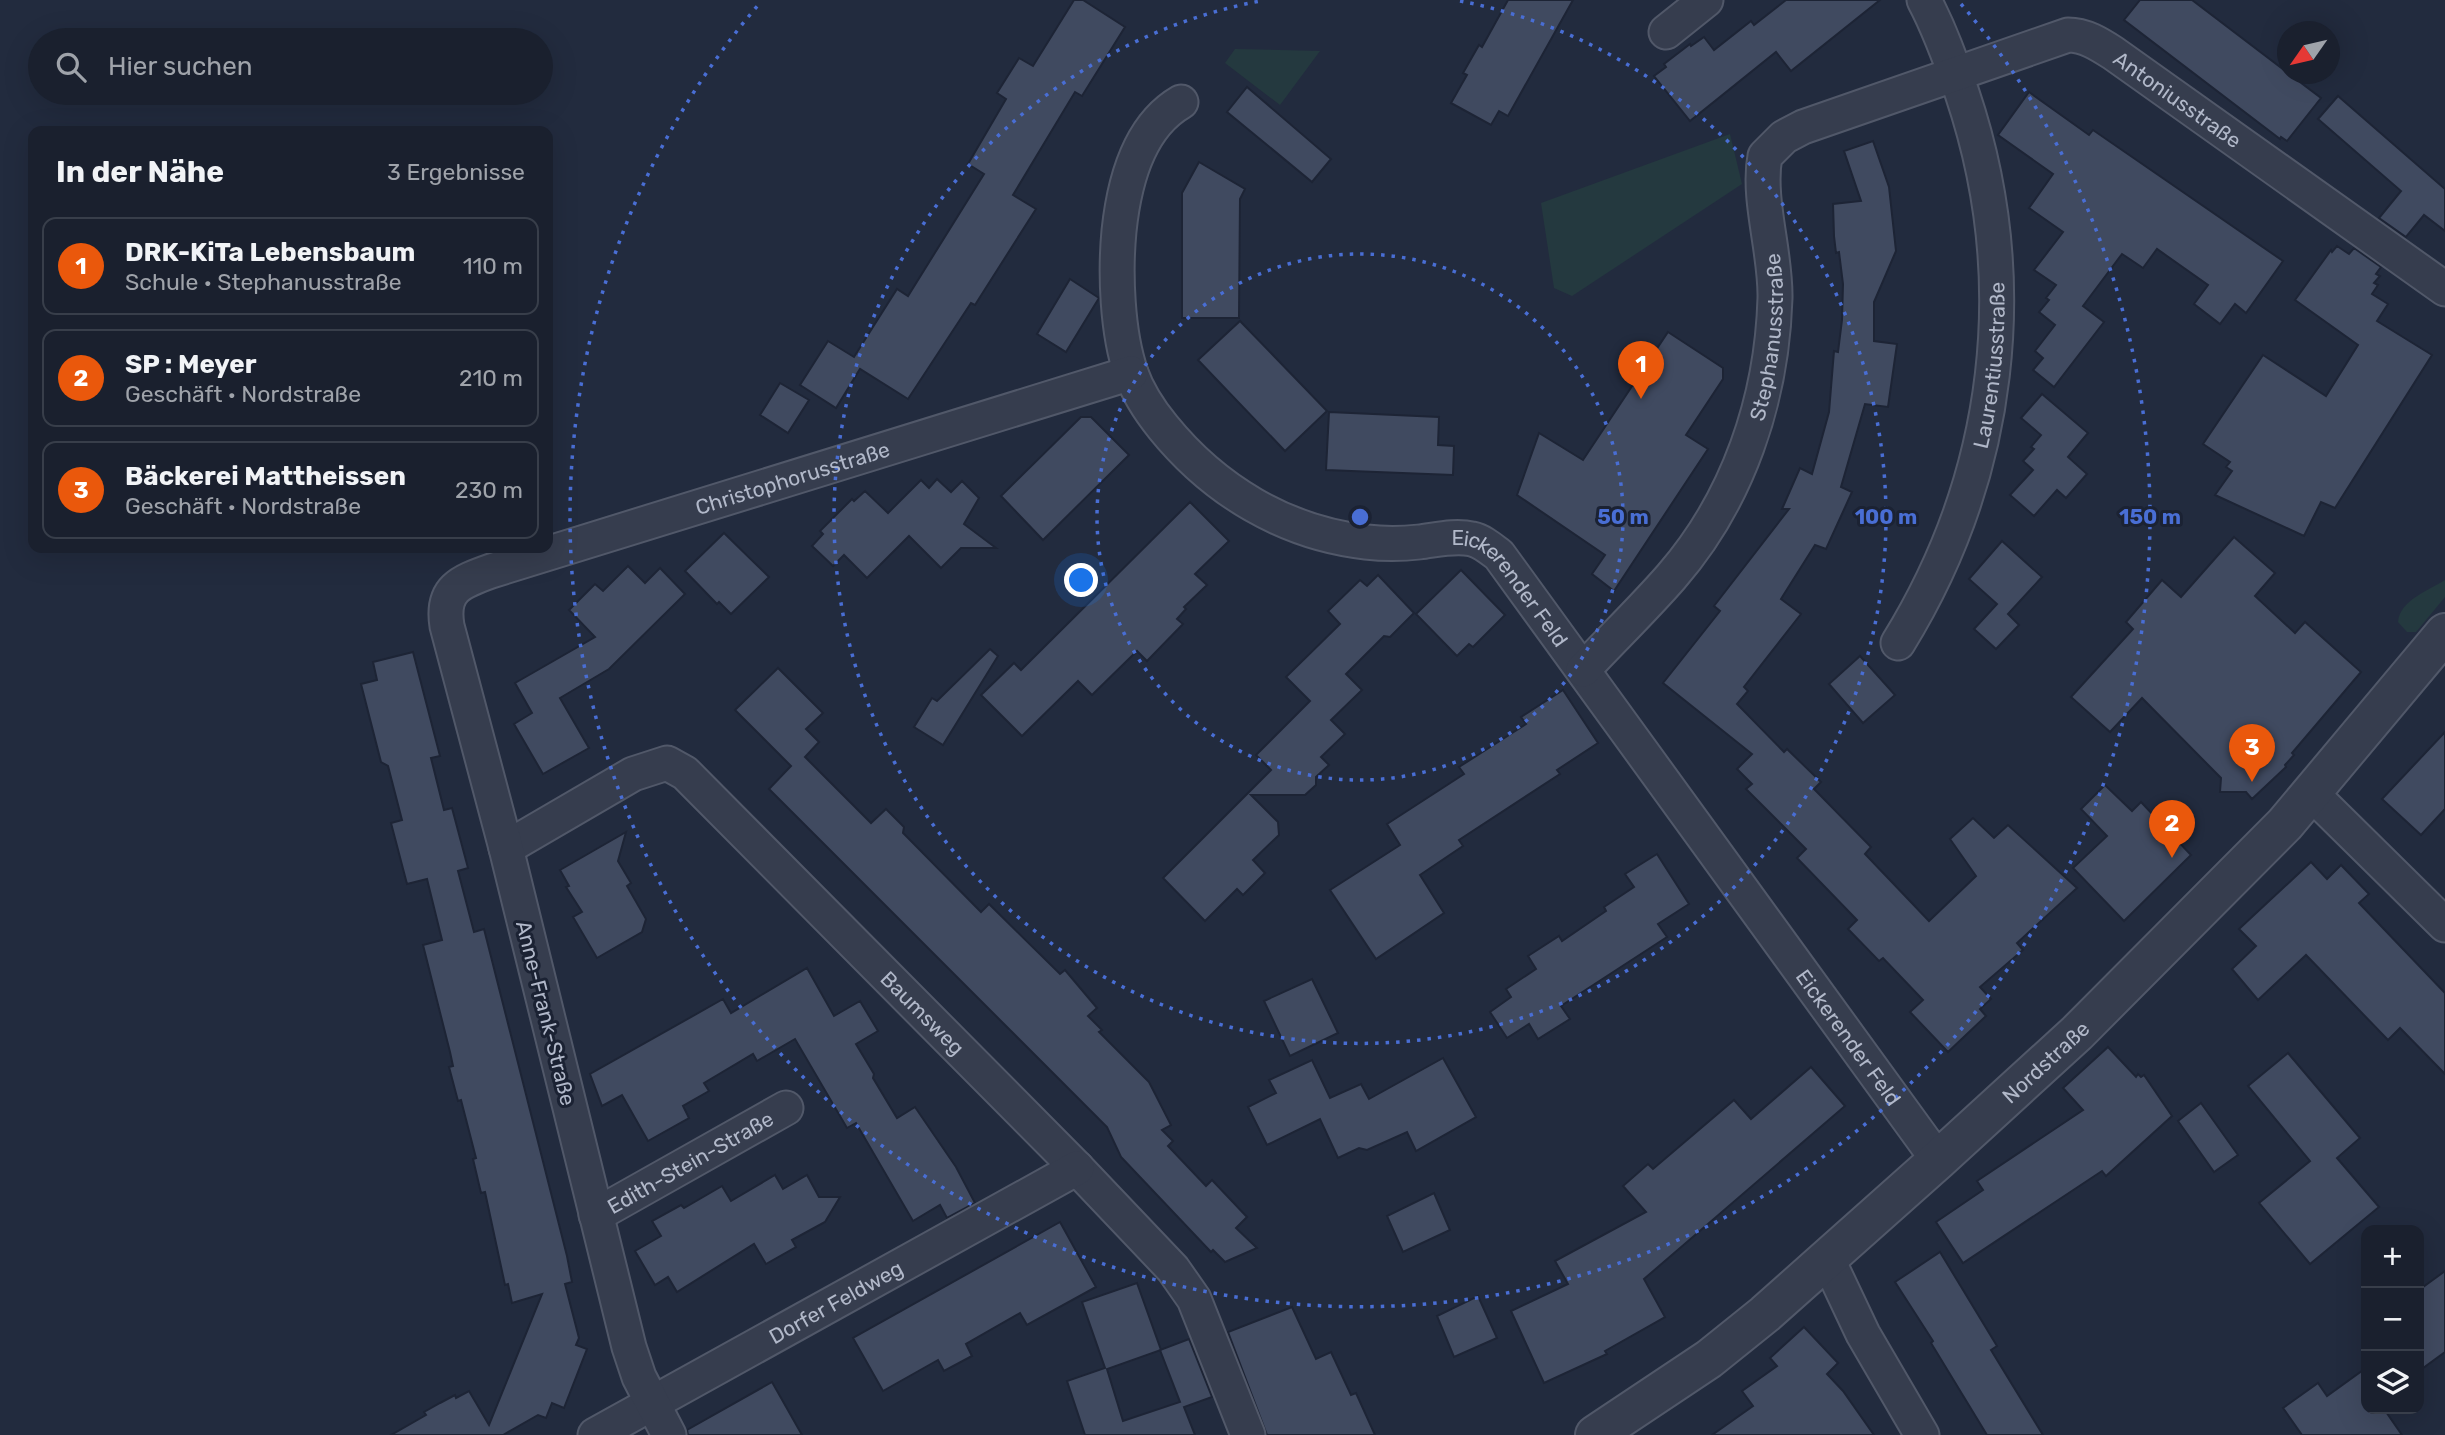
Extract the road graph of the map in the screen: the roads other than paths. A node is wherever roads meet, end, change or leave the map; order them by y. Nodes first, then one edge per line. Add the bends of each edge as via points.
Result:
1 (1706, 0) edge
2 (1924, 0) edge
3 (1665, 32) dead end
4 (1955, 73) junction
5 (1181, 102) dead end
6 (2445, 289) edge
7 (1131, 373) junction
8 (553, 552) edge
9 (549, 553) edge
10 (456, 587) joint
11 (2445, 632) edge
12 (1898, 643) dead end
13 (1583, 670) junction
14 (2311, 793) junction
15 (506, 848) junction
16 (2445, 925) edge
17 (786, 1108) dead end
18 (1938, 1160) junction
19 (1077, 1168) junction
20 (596, 1215) junction
21 (1828, 1260) junction
22 (651, 1403) junction
23 (595, 1435) edge
24 (669, 1435) edge
25 (1248, 1435) edge
26 (1595, 1435) edge
27 (1922, 1435) edge

1 - 3 street
2 - 4 street
4 - 6 street, Antoniusstraße via 2068,35 2096,43
4 - 12 street, Laurentiusstraße via 1972,121 1992,213 1996,346 1967,498 1950,546
4 - 13 street, Stephanusstraße via 1802,127 1784,136 1765,156 1763,182 1774,309 1762,396 1749,441 1729,490 1697,544
5 - 7 street, Eickerender Feld via 1158,120 1146,137 1124,198 1119,290
7 - 8 street, Christophorusstraße
7 - 13 street, Eickerender Feld via 1147,406 1194,461 1226,488 1276,517 1337,538 1417,542 1458,537 1485,545 1499,555
9 - 10 street, Christophorusstraße
10 - 15 street, Anne-Frank-Straße via 446,606 447,626
11 - 14 street, Nordstraße
13 - 18 street, Eickerender Feld
14 - 16 street
14 - 18 street, Nordstraße via 2256,855 2101,1010
15 - 19 street, Baumsweg via 633,774 658,764 675,765
15 - 20 street, Anne-Frank-Straße
17 - 20 street, Edith-Stein-Straße
18 - 21 street, Nordstraße
19 - 22 street, Dorfer Feldweg
19 - 25 street, Baumsweg via 1187,1288
20 - 22 street, Anne-Frank-Straße via 629,1347
21 - 26 street, Nordstraße via 1709,1359
21 - 27 street via 1863,1334
22 - 23 street, Dorfer Feldweg
22 - 24 street, Anne-Frank-Straße

